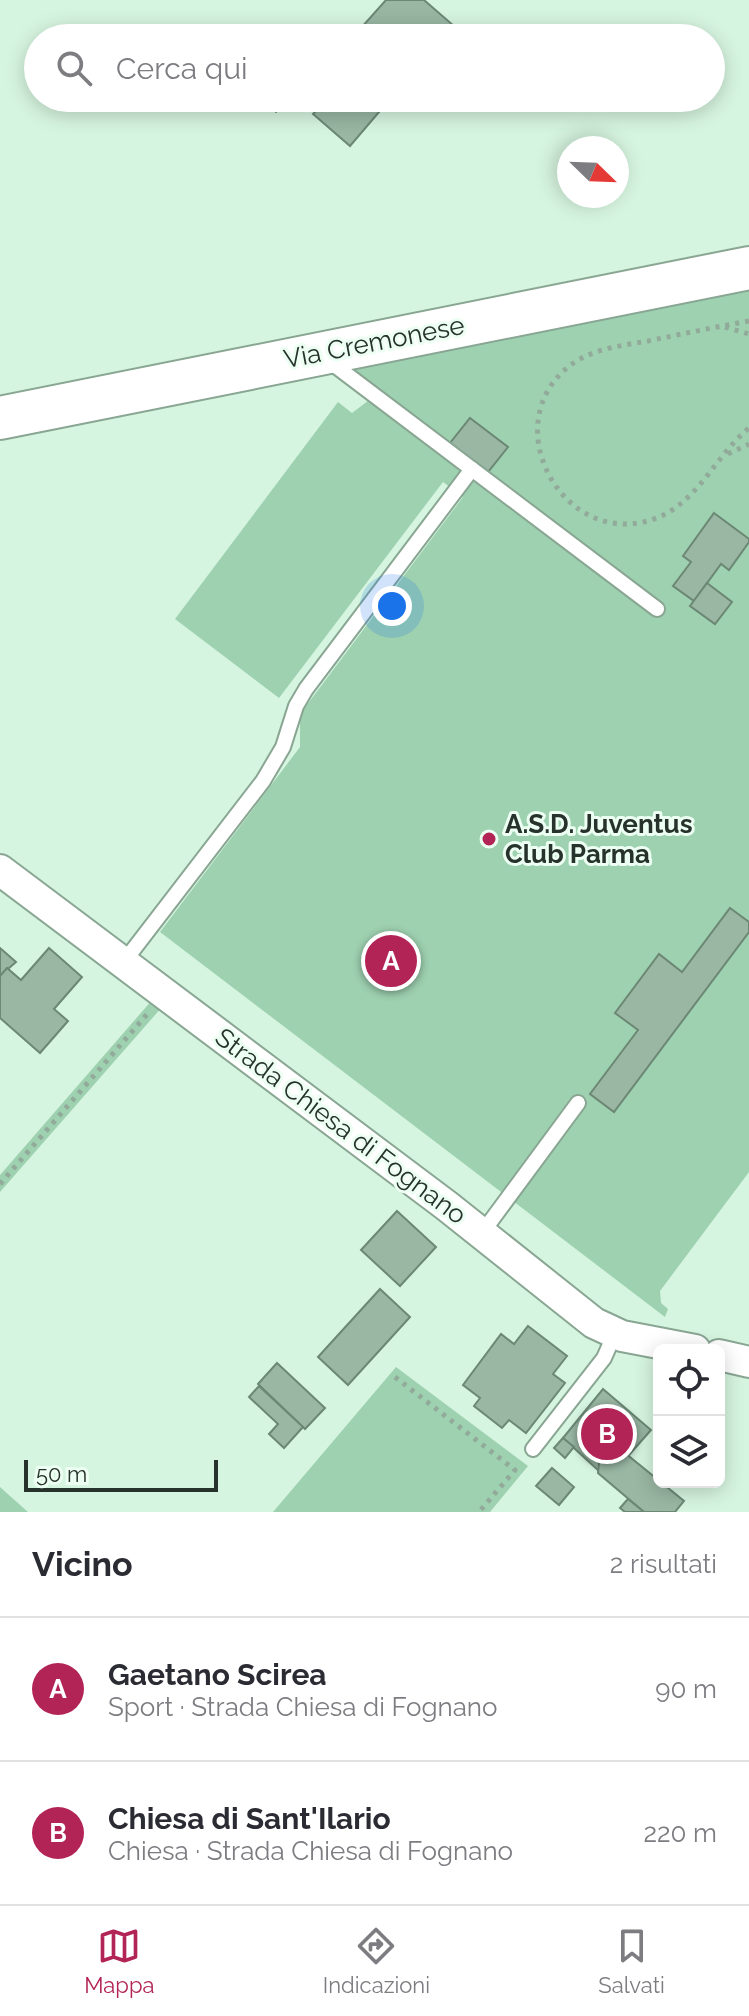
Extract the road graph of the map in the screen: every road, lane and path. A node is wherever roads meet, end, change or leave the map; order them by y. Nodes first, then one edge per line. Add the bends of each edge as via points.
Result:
1 (749, 268) edge
2 (749, 322) edge
3 (716, 327) junction
4 (749, 334) edge
5 (320, 353) junction
6 (0, 418) edge
7 (749, 428) edge
8 (749, 444) edge
9 (724, 457) junction
10 (472, 469) junction
11 (657, 609) dead end
12 (0, 870) edge
13 (123, 963) junction
14 (165, 994) junction
15 (578, 1103) dead end
16 (0, 1184) edge
17 (482, 1233) junction
18 (615, 1333) junction
19 (667, 1344) edge
20 (725, 1356) edge
21 (749, 1362) edge
22 (395, 1377) dead end
23 (533, 1449) dead end
24 (479, 1512) edge

1 - 5 main road, Via Cremonese
2 - 3 path
3 - 4 path
3 - 9 path via 609,349 575,362 547,396 537,438 543,466 562,495 584,512 619,522 645,521 669,512
5 - 6 main road, Via Cremonese
5 - 10 lane
7 - 9 path
8 - 9 path
10 - 11 lane
10 - 13 lane via 306,689 263,781
12 - 13 street, Strada Chiesa di Fognano
13 - 14 street, Strada Chiesa di Fognano
14 - 16 path
14 - 17 street, Strada Chiesa di Fognano
15 - 17 lane
17 - 18 street, Strada Chiesa di Fognano via 594,1323
18 - 19 street, Strada Chiesa di Fognano
18 - 23 lane via 604,1358
20 - 21 street
22 - 24 path via 515,1470

